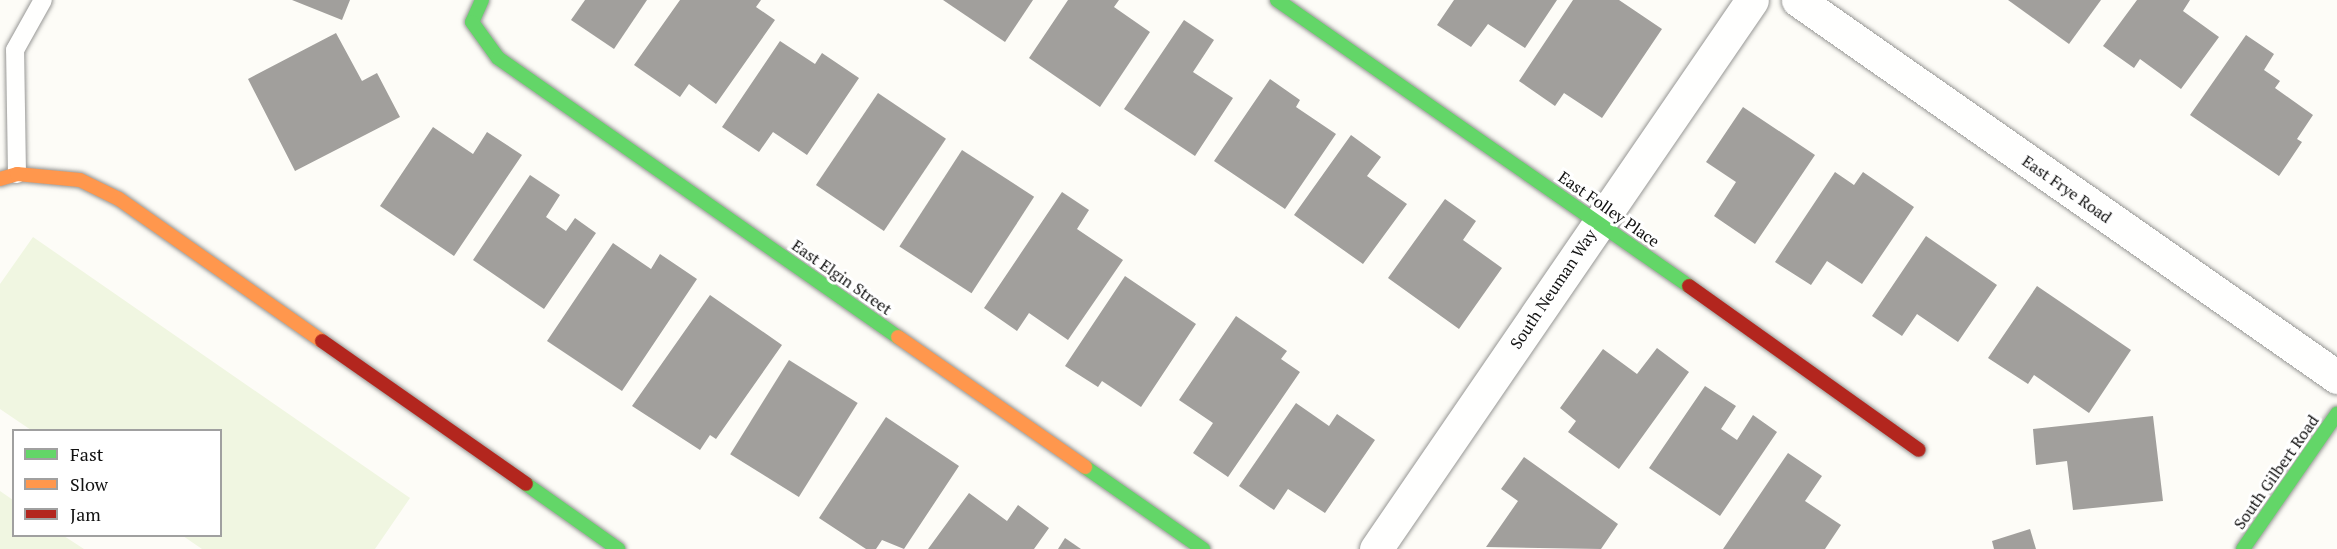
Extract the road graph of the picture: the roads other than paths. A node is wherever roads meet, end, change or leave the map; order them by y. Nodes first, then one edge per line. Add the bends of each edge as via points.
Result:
1 (43, 0) edge
2 (482, 0) edge
3 (1277, 0) edge
4 (1752, 0) edge
5 (1798, 0) edge
6 (8, 176) edge
7 (1599, 222) junction
8 (2337, 377) edge
9 (2337, 414) edge
10 (1919, 450) dead end
11 (618, 549) edge
12 (1203, 549) edge
13 (1376, 549) edge
14 (2243, 549) edge

1 - 6 lane via 15,50
2 - 12 street, East Elgin Street via 472,22 498,58
3 - 7 street, East Folley Place
4 - 7 street, South Neuman Way
5 - 8 street, East Frye Road
6 - 11 street via 80,180 119,199
7 - 10 street, East Folley Place
7 - 13 street, South Neuman Way
9 - 14 street, South Gilbert Road

